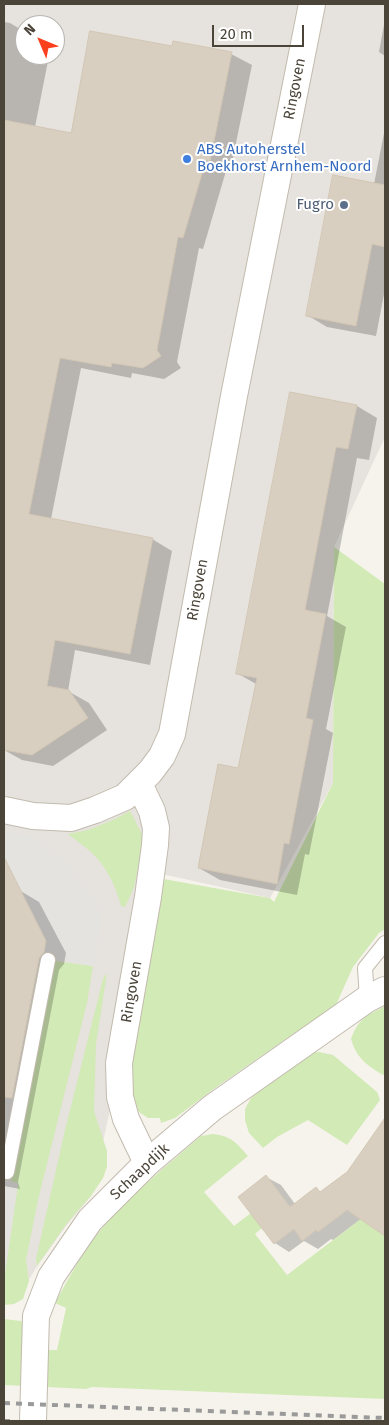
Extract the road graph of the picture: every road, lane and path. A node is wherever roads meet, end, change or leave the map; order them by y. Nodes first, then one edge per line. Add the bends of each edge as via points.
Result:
1 (312, 4) edge
2 (139, 784) junction
3 (4, 810) edge
4 (385, 943) edge
5 (48, 960) dead end
6 (376, 995) edge
7 (147, 1163) junction
8 (7, 1172) dead end
9 (33, 1421) edge

1 - 2 street, Ringoven via 232,406 172,734 162,756
2 - 3 street via 125,796 70,818
2 - 7 street, Ringoven via 152,811 155,845 119,1063 120,1097 126,1119
4 - 6 lane, Schaapdijk via 365,968
5 - 8 lane
6 - 7 street, Schaapdijk via 212,1108
7 - 9 street, Schaapdijk via 90,1220 51,1277 36,1316

